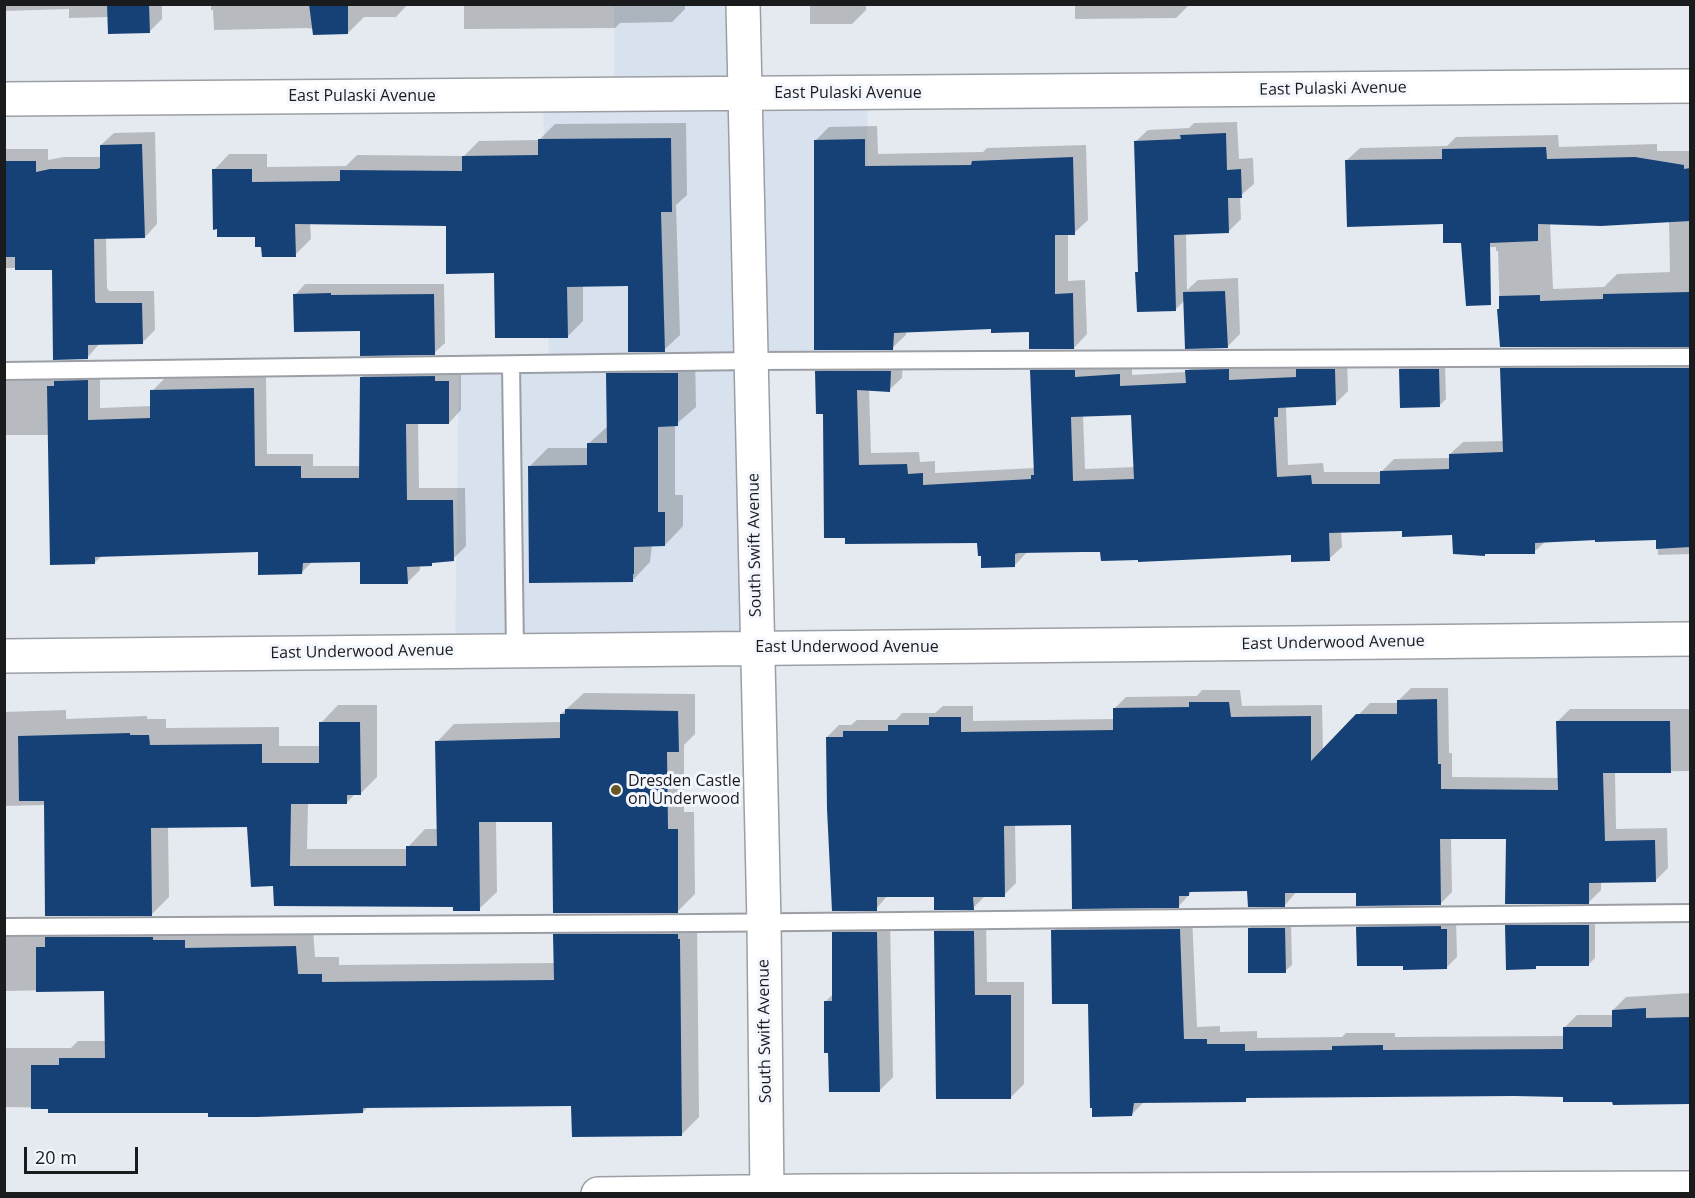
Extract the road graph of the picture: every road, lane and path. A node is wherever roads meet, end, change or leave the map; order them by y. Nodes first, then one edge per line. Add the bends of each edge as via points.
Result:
1 (742, 4) edge
2 (1690, 86) edge
3 (743, 94) junction
4 (4, 99) edge
5 (1690, 357) edge
6 (752, 361) junction
7 (511, 365) junction
8 (4, 372) edge
9 (1690, 639) edge
10 (756, 647) junction
11 (515, 651) junction
12 (4, 656) edge
13 (1690, 913) edge
14 (764, 923) junction
15 (4, 927) edge
16 (1690, 1188) edge
17 (767, 1192) edge
18 (598, 1194) edge

1 - 3 street, South Swift Avenue
2 - 3 street, East Pulaski Avenue
3 - 4 street, East Pulaski Avenue
3 - 6 street, South Swift Avenue
5 - 6 lane
6 - 7 lane
6 - 10 street, South Swift Avenue
7 - 8 lane
7 - 11 lane
9 - 10 street, East Underwood Avenue
10 - 11 street, East Underwood Avenue
10 - 14 street, South Swift Avenue
11 - 12 street, East Underwood Avenue
13 - 14 lane
14 - 15 lane
14 - 17 street, South Swift Avenue
16 - 17 street
17 - 18 street

